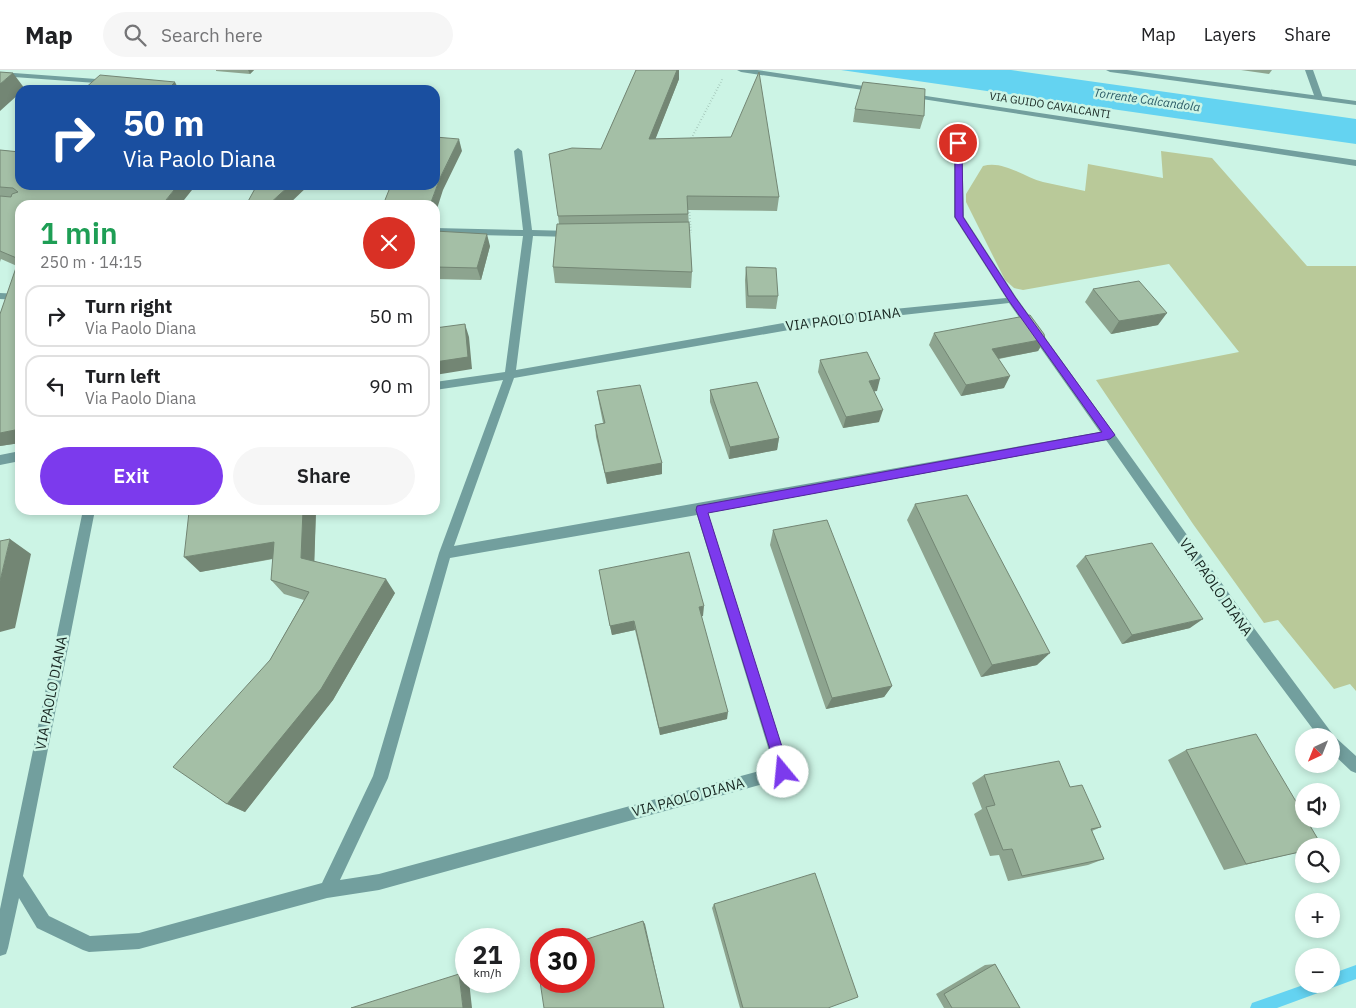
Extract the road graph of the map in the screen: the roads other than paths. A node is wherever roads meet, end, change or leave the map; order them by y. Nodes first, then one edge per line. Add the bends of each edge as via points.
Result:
1 (741, 70) edge
2 (1110, 70) edge
3 (1309, 70) edge
4 (0, 74) edge
5 (110, 82) edge
6 (887, 91) edge
7 (896, 93) edge
8 (1318, 98) junction
9 (1356, 103) edge
10 (958, 143) dead end
11 (518, 151) dead end
12 (1356, 163) edge
13 (440, 231) edge
14 (586, 234) edge
15 (528, 235) junction
16 (0, 296) edge
17 (15, 297) edge
18 (1012, 299) junction
19 (510, 375) junction
20 (440, 385) edge
21 (1110, 435) junction
22 (15, 457) edge
23 (0, 460) edge
24 (701, 510) junction
25 (88, 515) edge
26 (444, 553) junction
27 (1321, 728) edge
28 (1340, 751) edge
29 (1356, 766) edge
30 (15, 877) junction
31 (327, 890) junction
32 (0, 948) edge

1 - 6 street
2 - 8 street
3 - 8 street
4 - 5 street
7 - 12 street, VIA GUIDO CAVALCANTI
8 - 9 street
10 - 18 street via 959,217
11 - 15 street
13 - 15 street
14 - 15 street
15 - 19 street
16 - 17 street
18 - 19 street, VIA PAOLO DIANA via 822,320
18 - 21 street, VIA PAOLO DIANA
19 - 20 street, VIA PAOLO DIANA
19 - 26 street
21 - 24 street
21 - 27 street, VIA PAOLO DIANA via 1257,646
22 - 23 street
24 - 26 street
24 - 31 street, VIA PAOLO DIANA via 783,772 379,882
25 - 30 street, VIA PAOLO DIANA
26 - 31 street via 380,778
28 - 29 street
30 - 31 street, VIA PAOLO DIANA via 43,922 89,944 139,941
30 - 32 street, VIA PAOLO DIANA

